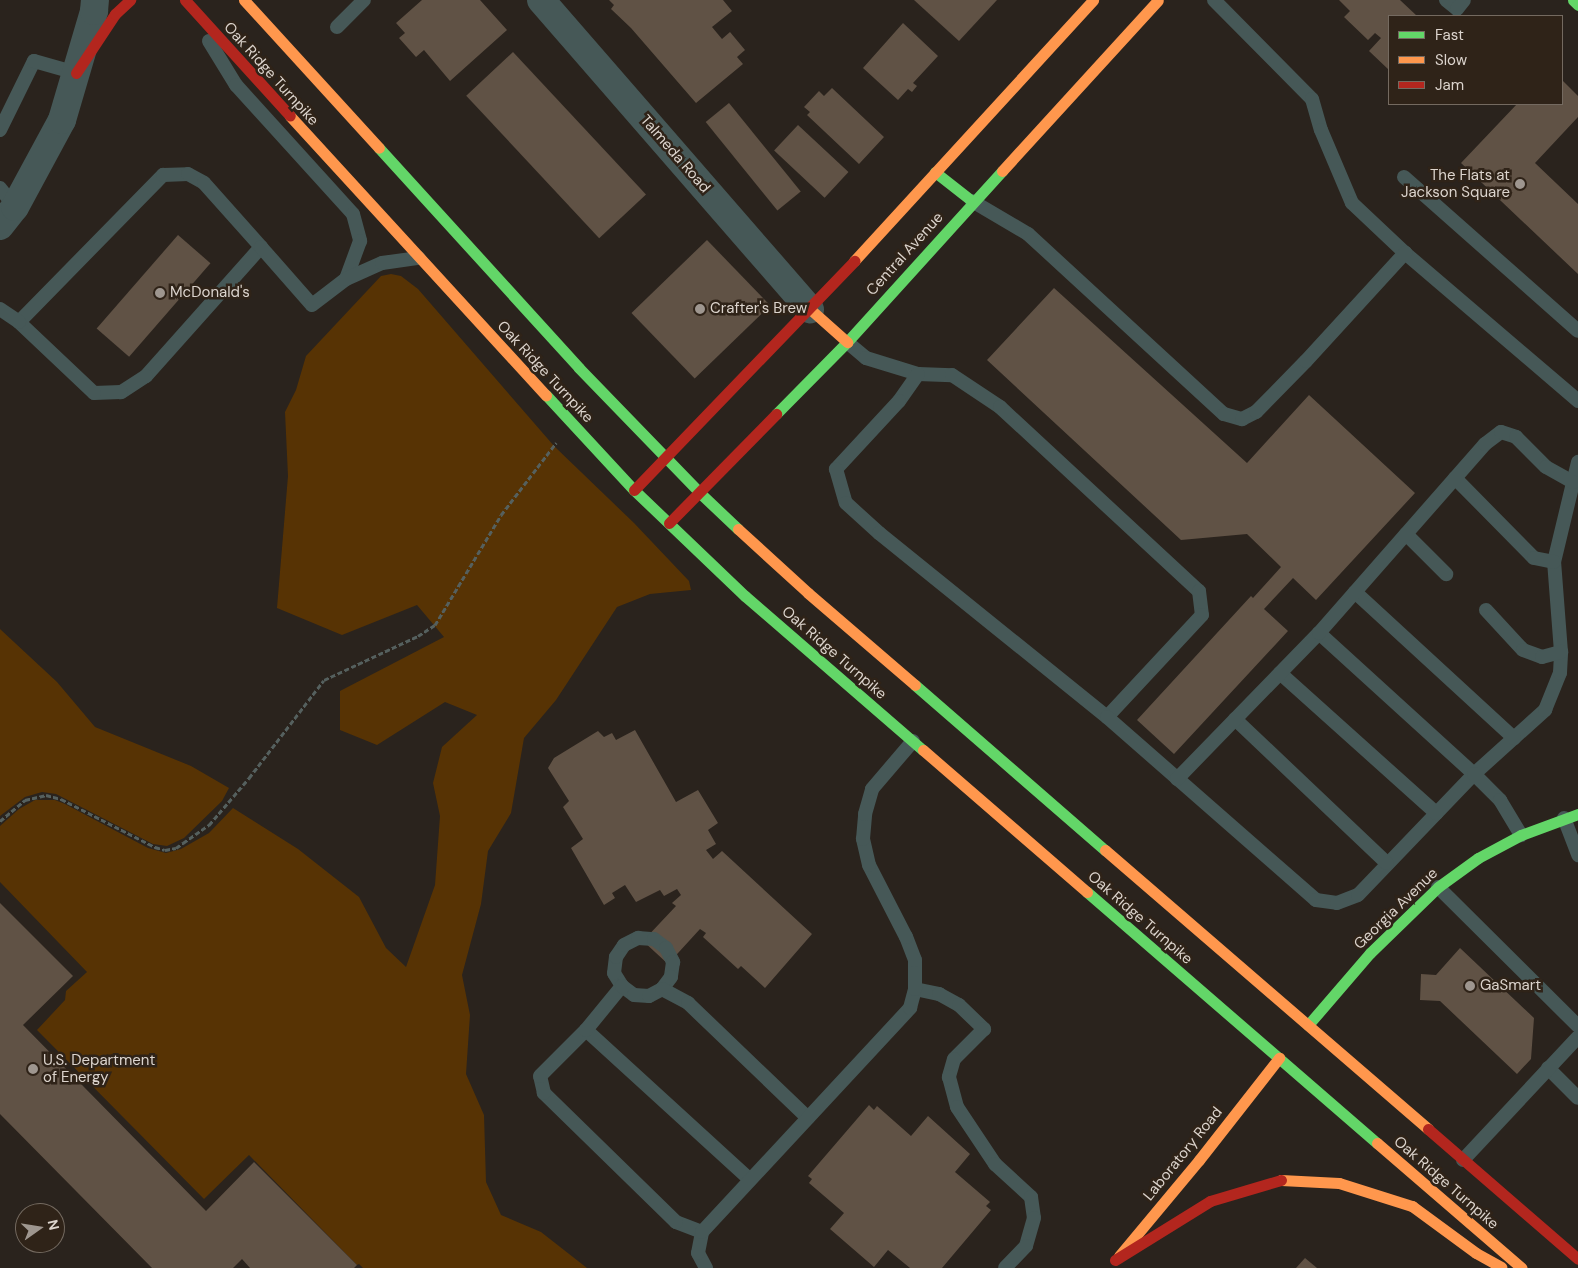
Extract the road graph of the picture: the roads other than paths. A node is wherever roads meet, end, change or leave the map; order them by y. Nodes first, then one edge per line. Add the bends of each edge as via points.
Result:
1 (95, 0) edge
2 (130, 0) edge
3 (185, 0) edge
4 (244, 0) edge
5 (364, 0) edge
6 (541, 0) edge
7 (1093, 0) edge
8 (1158, 0) edge
9 (1214, 0) edge
10 (1446, 0) edge
11 (1464, 0) edge
12 (1573, 0) edge
13 (1578, 5) edge
14 (196, 14) junction
15 (338, 27) dead end
16 (76, 73) junction
17 (0, 130) edge
18 (935, 172) junction
19 (1404, 177) dead end
20 (972, 201) junction
21 (5, 207) edge
22 (261, 247) junction
23 (1405, 253) junction
24 (419, 258) junction
25 (346, 279) junction
26 (810, 308) junction
27 (0, 309) edge
28 (19, 322) junction
29 (1578, 331) edge
30 (847, 342) junction
31 (918, 374) junction
32 (1578, 401) edge
33 (666, 456) junction
34 (1578, 462) edge
35 (1455, 478) junction
36 (1573, 482) junction
37 (634, 490) junction
38 (700, 492) junction
39 (669, 523) junction
40 (1406, 534) junction
41 (1554, 562) junction
42 (1446, 574) dead end
43 (1355, 592) junction
44 (1486, 610) dead end
45 (1319, 633) junction
46 (1562, 652) junction
47 (1280, 674) junction
48 (1107, 717) junction
49 (1235, 719) junction
50 (1514, 738) junction
51 (913, 741) junction
52 (1474, 774) junction
53 (1177, 779) junction
54 (1436, 813) junction
55 (1578, 814) edge
56 (1564, 818) junction
57 (1521, 835) junction
58 (1578, 854) edge
59 (1387, 863) junction
60 (1438, 887) junction
61 (622, 986) junction
62 (662, 990) junction
63 (915, 990) junction
64 (1578, 1026) edge
65 (1305, 1028) junction
66 (586, 1030) junction
67 (1578, 1037) edge
68 (1282, 1055) junction
69 (1548, 1068) junction
70 (1578, 1098) edge
71 (808, 1118) junction
72 (1463, 1160) junction
73 (750, 1180) junction
74 (702, 1232) junction
75 (1578, 1259) edge
76 (1111, 1264) edge
77 (706, 1268) edge
78 (1005, 1268) edge
79 (1502, 1268) edge
80 (1522, 1268) edge

1 - 16 street
2 - 16 main road via 115,14
3 - 14 main road, Oak Ridge Turnpike
4 - 33 main road, Oak Ridge Turnpike via 572,361
5 - 15 lane
6 - 26 street, Talmeda Road
7 - 18 main road
8 - 20 main road, Central Avenue
9 - 23 lane via 1312,99 1321,130 1352,203
10 - 11 lane via 1457,9
12 - 13 main road
14 - 24 main road, Oak Ridge Turnpike
14 - 25 lane via 214,52 236,85 354,214 360,241
16 - 17 lane via 34,61
16 - 21 street via 62,120
18 - 20 main road
18 - 26 main road
19 - 29 lane
20 - 23 lane via 1028,234 1224,414 1242,419 1256,412 1288,380
20 - 30 main road, Central Avenue
22 - 25 lane via 312,305
22 - 28 lane via 146,376 121,392 94,393
22 - 28 lane via 204,183 188,174 164,175
23 - 32 lane
24 - 25 lane via 382,263
24 - 37 main road, Oak Ridge Turnpike
26 - 30 main road
26 - 33 main road
27 - 28 lane
30 - 31 lane via 866,358
30 - 38 main road, Central Avenue
31 - 48 lane via 899,401 836,469 846,502 879,533
31 - 48 lane via 952,375 1000,407 1199,591 1202,615
33 - 37 main road
33 - 38 main road, Oak Ridge Turnpike
34 - 36 lane
35 - 36 lane via 1485,444 1501,432 1516,437 1546,467
35 - 40 lane
35 - 41 lane via 1534,558
36 - 41 lane
37 - 39 main road, Oak Ridge Turnpike
38 - 39 main road, Central Avenue
38 - 65 main road, Oak Ridge Turnpike via 808,593
39 - 51 main road, Oak Ridge Turnpike via 745,596
40 - 42 lane
40 - 43 lane
41 - 46 lane
43 - 45 lane
43 - 50 lane
44 - 46 lane via 1522,650 1542,657
45 - 47 lane
45 - 52 lane
46 - 50 lane via 1560,673 1545,710
47 - 49 lane
47 - 54 lane
48 - 53 lane
49 - 53 lane
49 - 59 lane
50 - 52 lane
51 - 63 lane via 872,789 862,840 869,865 914,960
51 - 68 main road, Oak Ridge Turnpike
52 - 54 lane
52 - 57 lane via 1500,800
53 - 59 lane via 1316,900 1337,903 1358,895
54 - 59 lane
55 - 56 main road, Georgia Avenue
56 - 57 main road, Georgia Avenue
56 - 58 lane
57 - 60 main road, Georgia Avenue via 1478,858
60 - 64 lane
60 - 65 main road, Georgia Avenue via 1370,953
61 - 62 lane via 634,995 649,996
61 - 62 lane via 614,973 616,957 624,945 638,938 654,939 666,948 673,962 672,977
61 - 66 lane
62 - 71 lane via 688,1003
63 - 71 lane via 910,1008
63 - 78 lane via 939,994 959,1005 984,1029 954,1059 949,1077 957,1106 995,1164 1031,1197 1034,1218 1026,1246
65 - 72 main road, Oak Ridge Turnpike
66 - 73 lane
66 - 74 lane via 540,1076 544,1093 676,1222
67 - 69 lane
68 - 76 main road, Laboratory Road
68 - 80 main road, Oak Ridge Turnpike
69 - 70 lane
69 - 72 lane
71 - 73 lane
72 - 75 main road, Oak Ridge Turnpike
73 - 74 lane
74 - 77 lane via 698,1253
76 - 79 main road via 1210,1201 1277,1180 1339,1183 1412,1206

